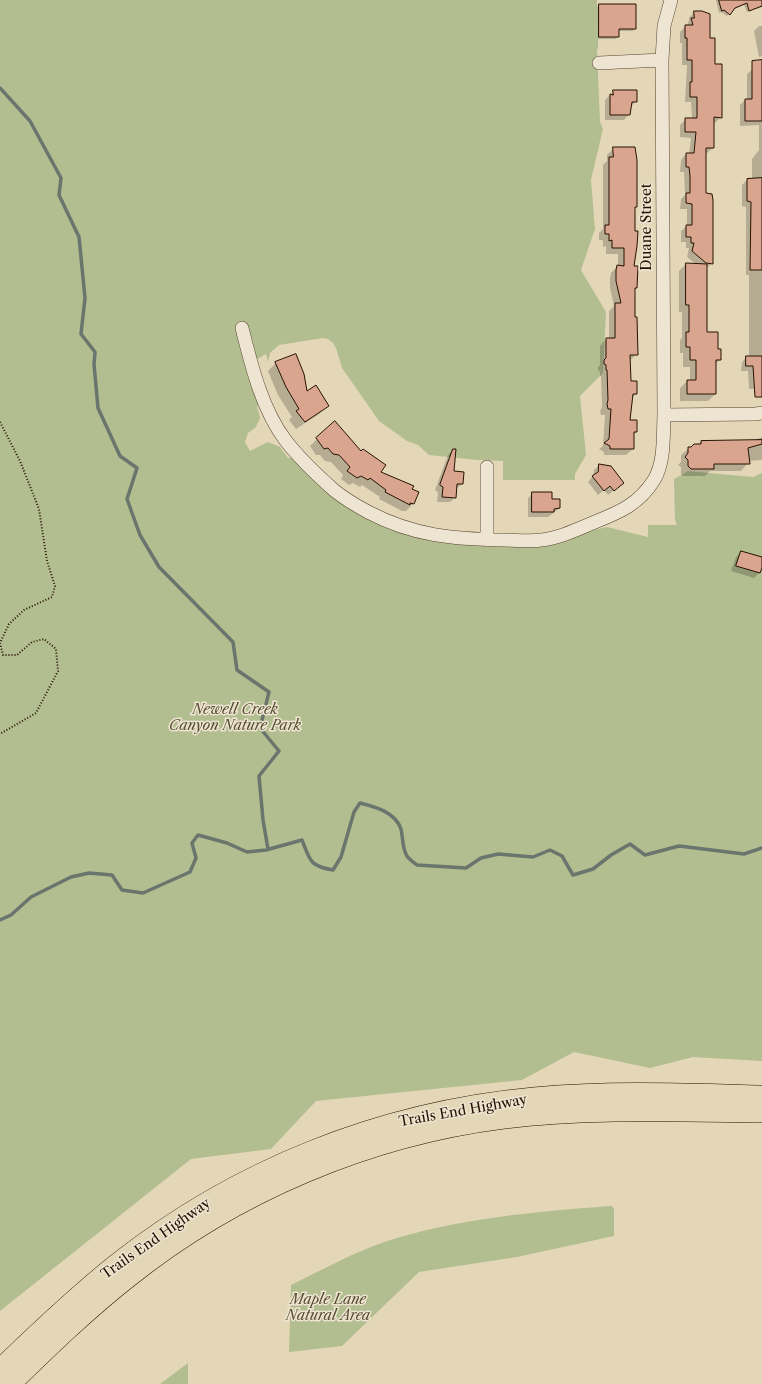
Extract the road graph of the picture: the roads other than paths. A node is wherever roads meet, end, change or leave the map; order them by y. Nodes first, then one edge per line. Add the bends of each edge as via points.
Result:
1 (671, 0) edge
2 (662, 60) junction
3 (599, 63) dead end
4 (242, 328) dead end
5 (762, 413) edge
6 (664, 415) junction
7 (486, 467) dead end
8 (486, 540) junction
9 (762, 1096) edge
10 (762, 1112) edge
11 (0, 1370) edge
12 (10, 1384) edge

1 - 2 street, Duane Street via 664,26
2 - 3 street
2 - 6 street, Duane Street
4 - 8 street, Duane Street via 251,364 270,414 285,440 335,491 355,505 403,527 427,534
5 - 6 street
6 - 8 street, Duane Street via 663,455 655,479 641,498 622,511 563,534 540,540
7 - 8 street
9 - 11 highway, Trails End Highway via 616,1095 531,1098 428,1114 352,1136 250,1179 182,1218 151,1239 68,1305
10 - 12 highway, Trails End Highway via 603,1112 504,1118 452,1127 376,1146 272,1187 185,1236 103,1298

